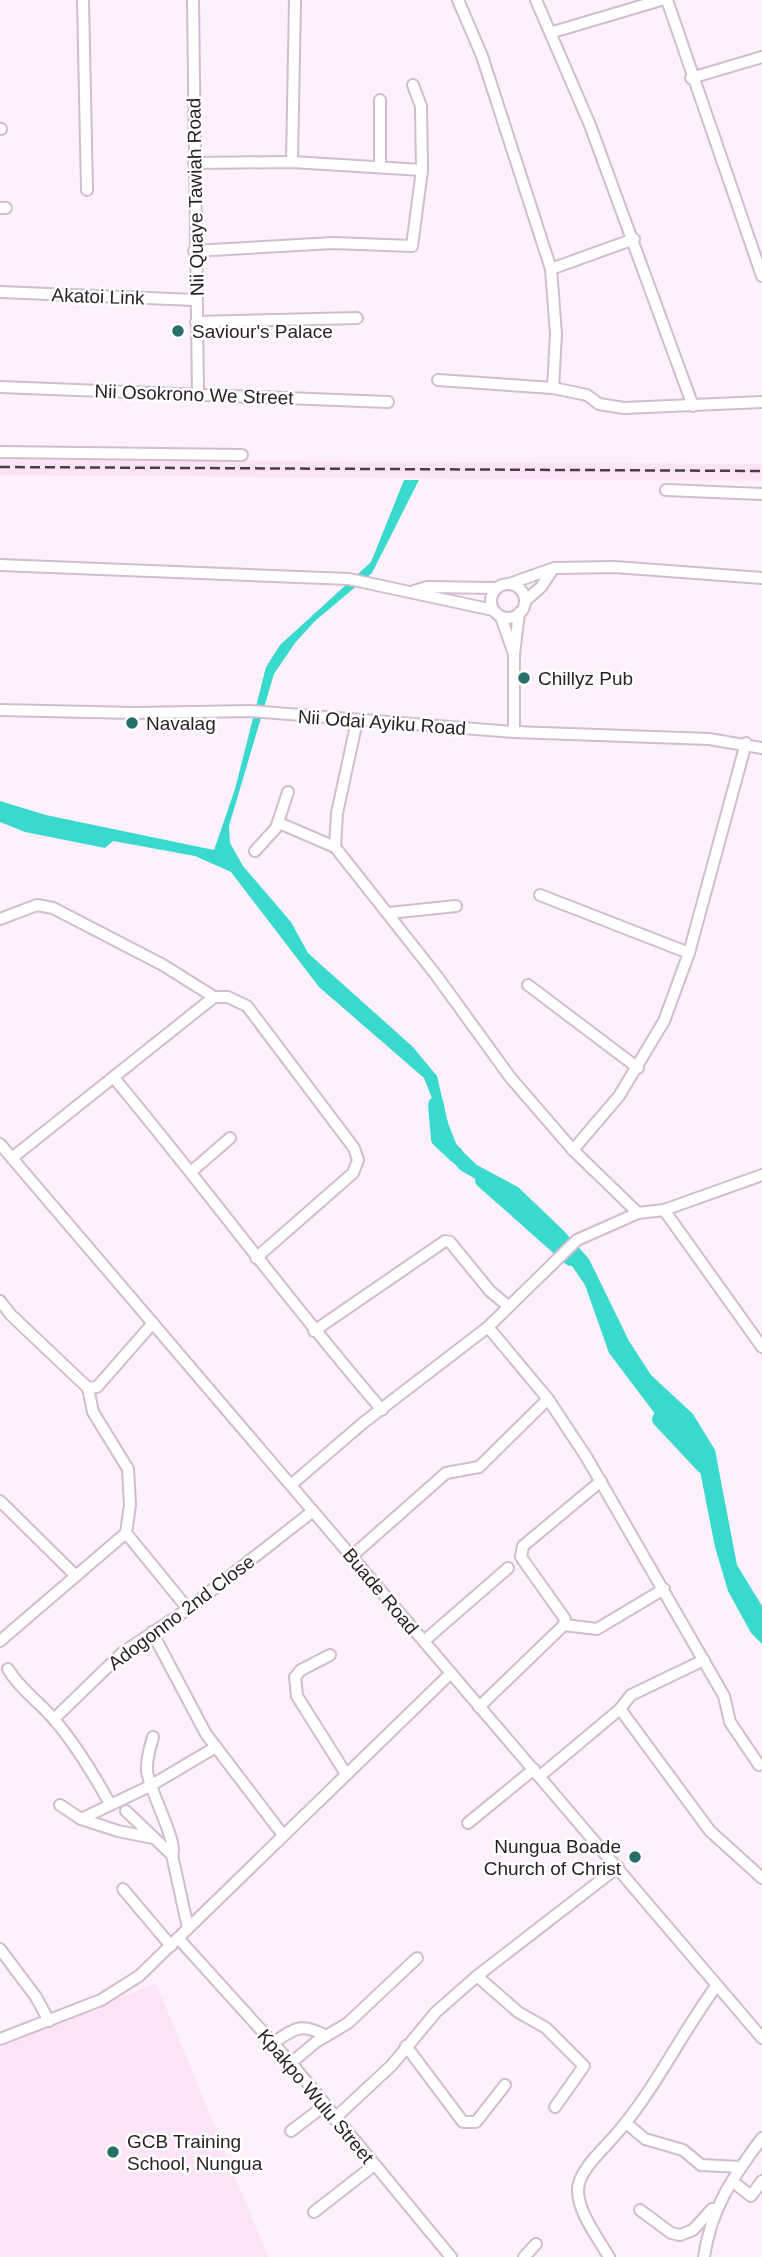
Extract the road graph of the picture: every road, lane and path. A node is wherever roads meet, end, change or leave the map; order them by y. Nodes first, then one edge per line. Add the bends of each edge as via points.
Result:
1 (83, 0) edge
2 (193, 0) edge
3 (295, 0) edge
4 (458, 0) edge
5 (536, 0) edge
6 (661, 0) edge
7 (667, 0) edge
8 (553, 32) junction
9 (762, 57) edge
10 (691, 78) junction
11 (413, 85) dead end
12 (380, 100) dead end
13 (292, 162) junction
14 (194, 163) junction
15 (380, 167) junction
16 (422, 170) junction
17 (87, 190) dead end
18 (634, 239) junction
19 (194, 251) junction
20 (551, 269) junction
21 (762, 276) edge
22 (0, 292) edge
23 (195, 300) junction
24 (357, 318) dead end
25 (196, 322) junction
26 (438, 380) dead end
27 (0, 387) edge
28 (553, 388) junction
29 (198, 394) junction
30 (388, 402) dead end
31 (762, 402) edge
32 (693, 406) junction
33 (0, 452) edge
34 (242, 455) dead end
35 (666, 490) dead end
36 (762, 494) edge
37 (0, 565) edge
38 (554, 568) junction
39 (762, 578) edge
40 (509, 584) junction
41 (496, 588) junction
42 (414, 591) junction
43 (525, 601) junction
44 (497, 613) junction
45 (519, 614) junction
46 (514, 654) junction
47 (0, 710) edge
48 (357, 721) junction
49 (514, 732) junction
50 (746, 743) junction
51 (762, 748) edge
52 (288, 792) dead end
53 (279, 822) junction
54 (335, 847) junction
55 (255, 851) dead end
56 (540, 895) dead end
57 (456, 906) dead end
58 (388, 914) junction
59 (0, 919) edge
60 (689, 953) junction
61 (528, 985) dead end
62 (214, 997) junction
63 (638, 1068) junction
64 (114, 1078) junction
65 (230, 1138) dead end
66 (0, 1145) edge
67 (573, 1150) junction
68 (12, 1158) junction
69 (192, 1171) junction
70 (762, 1175) edge
71 (664, 1210) junction
72 (638, 1213) junction
73 (256, 1258) junction
74 (0, 1301) edge
75 (508, 1306) junction
76 (153, 1322) junction
77 (488, 1326) junction
78 (314, 1331) junction
79 (762, 1347) edge
80 (88, 1388) junction
81 (548, 1399) junction
82 (382, 1410) junction
83 (601, 1481) junction
84 (292, 1484) junction
85 (0, 1501) edge
86 (313, 1511) junction
87 (126, 1533) junction
88 (352, 1556) junction
89 (508, 1568) dead end
90 (76, 1576) junction
91 (664, 1589) junction
92 (188, 1609) junction
93 (564, 1625) junction
94 (152, 1632) junction
95 (0, 1641) edge
96 (424, 1641) junction
97 (330, 1655) dead end
98 (704, 1660) junction
99 (8, 1669) dead end
100 (451, 1673) junction
101 (479, 1707) junction
102 (620, 1709) junction
103 (54, 1719) junction
104 (153, 1737) dead end
105 (216, 1747) junction
106 (760, 1765) dead end
107 (537, 1773) junction
108 (346, 1774) junction
109 (150, 1786) junction
110 (110, 1804) junction
111 (60, 1805) dead end
112 (126, 1811) dead end
113 (81, 1819) junction
114 (468, 1823) dead end
115 (283, 1835) junction
116 (155, 1838) junction
117 (172, 1855) junction
118 (618, 1867) junction
119 (762, 1878) edge
120 (123, 1889) dead end
121 (188, 1928) junction
122 (175, 1942) junction
123 (0, 1949) edge
124 (416, 1958) dead end
125 (477, 1976) junction
126 (717, 1985) junction
127 (49, 2021) junction
128 (326, 2036) junction
129 (762, 2038) edge
130 (0, 2039) edge
131 (273, 2043) junction
132 (406, 2046) junction
133 (291, 2063) junction
134 (505, 2085) dead end
135 (324, 2106) junction
136 (555, 2107) dead end
137 (334, 2119) junction
138 (626, 2123) junction
139 (291, 2131) dead end
140 (762, 2138) edge
141 (373, 2166) junction
142 (741, 2167) junction
143 (732, 2181) junction
144 (762, 2181) edge
145 (717, 2205) junction
146 (640, 2210) dead end
147 (314, 2212) dead end
148 (536, 2244) dead end
149 (451, 2257) edge
150 (523, 2257) edge
151 (609, 2257) edge
152 (704, 2257) edge

1 - 17 street
2 - 14 street, Nii Quaye Tawiah Road
3 - 13 street
4 - 20 street via 482,56
5 - 8 street
6 - 8 street
7 - 10 street
8 - 18 street
9 - 10 street
10 - 21 street
11 - 16 street via 421,106
12 - 15 street
13 - 14 street
13 - 15 street
14 - 19 street, Nii Quaye Tawiah Road
15 - 16 street
16 - 19 street via 410,248 333,243
18 - 20 street
18 - 32 street
19 - 23 street, Nii Quaye Tawiah Road
20 - 28 street via 556,334
22 - 23 street, Akatoi Link
23 - 25 street, Nii Quaye Tawiah Road
24 - 25 street
25 - 29 street, Nii Quaye Tawiah Road
26 - 28 street
27 - 29 street, Nii Osokrono We Street
28 - 32 street via 587,395 607,406
29 - 30 street, Nii Osokrono We Street
31 - 32 street
33 - 34 street
35 - 36 street
37 - 42 street via 349,579
38 - 39 street via 615,566
38 - 40 street
38 - 43 street
40 - 41 street
40 - 43 street via 520,589
41 - 42 street via 427,587
41 - 44 street via 491,598
42 - 44 street
43 - 45 street
44 - 45 street via 511,618
44 - 46 street
45 - 46 street
46 - 49 street
47 - 48 street, Nii Odai Ayiku Road via 250,711
48 - 49 street, Nii Odai Ayiku Road
48 - 54 street via 337,813
49 - 50 street, Nii Odai Ayiku Road
50 - 51 street, Nii Odai Ayiku Road
50 - 60 street
52 - 53 street
53 - 54 street
53 - 55 street
54 - 58 street
56 - 60 street
57 - 58 street
58 - 67 street via 510,1077
59 - 62 street via 37,905 53,908
60 - 63 street via 664,1021
61 - 63 street
62 - 64 street
62 - 73 street via 228,997 247,1006 354,1148 358,1160 353,1172
63 - 67 street
64 - 68 street
64 - 69 street
65 - 69 street
66 - 68 street, Buade Road
67 - 72 street
68 - 76 street, Buade Road
69 - 73 street
70 - 71 street
71 - 72 street
71 - 79 street
72 - 75 street via 577,1240
73 - 78 street
74 - 80 street
75 - 77 street
75 - 78 street via 445,1241
76 - 80 street via 97,1387
76 - 84 street, Buade Road
77 - 81 street
77 - 82 street
78 - 82 street
80 - 87 street via 93,1412 128,1469
81 - 83 street
81 - 88 street via 479,1467 446,1473
82 - 84 street
83 - 91 street
83 - 93 street via 521,1552 565,1619
84 - 86 street, Buade Road
85 - 90 street
86 - 88 street, Buade Road
86 - 92 street, Adogonno 2nd Close
87 - 90 street
87 - 92 street
88 - 96 street, Buade Road
89 - 96 street
90 - 95 street
91 - 93 street via 597,1629
91 - 98 street
92 - 94 street, Adogonno 2nd Close
93 - 101 street
94 - 103 street, Adogonno 2nd Close via 122,1653
94 - 105 street
96 - 100 street, Buade Road
97 - 108 street via 301,1670 295,1686
98 - 102 street via 631,1695
98 - 106 street via 724,1696 735,1730
99 - 103 street
100 - 101 street, Buade Road
100 - 108 street
101 - 107 street, Buade Road
102 - 107 street
102 - 119 street via 710,1831
103 - 110 street via 90,1767
104 - 109 street via 147,1770
105 - 109 street
105 - 115 street
107 - 114 street
107 - 118 street, Buade Road
108 - 115 street
109 - 110 street
109 - 117 street via 174,1846
110 - 113 street
111 - 113 street
112 - 116 street
113 - 116 street
115 - 121 street
116 - 117 street
117 - 121 street
118 - 125 street
118 - 126 street, Buade Road
120 - 122 street, Kpakpo Wulu Street
121 - 122 street
122 - 127 street via 138,1976 101,2000
122 - 131 street, Kpakpo Wulu Street
123 - 127 street
124 - 128 street via 348,2023
125 - 132 street
125 - 136 street via 518,2012 546,2028 583,2066
126 - 129 street, Buade Road
126 - 138 street
127 - 130 street
128 - 131 street via 311,2027 295,2029
128 - 133 street
131 - 133 street, Kpakpo Wulu Street
132 - 134 street via 463,2122 476,2122
132 - 137 street
133 - 135 street, Kpakpo Wulu Street
135 - 137 street, Kpakpo Wulu Street
135 - 139 street
137 - 141 street, Kpakpo Wulu Street
138 - 142 street via 645,2139 683,2150 701,2165
138 - 151 street via 581,2178 578,2188 590,2225
140 - 142 street
141 - 147 street
141 - 149 street, Kpakpo Wulu Street
142 - 143 street
143 - 144 street via 751,2196
143 - 145 street
145 - 146 street via 693,2230 680,2235
145 - 152 street
148 - 150 street

